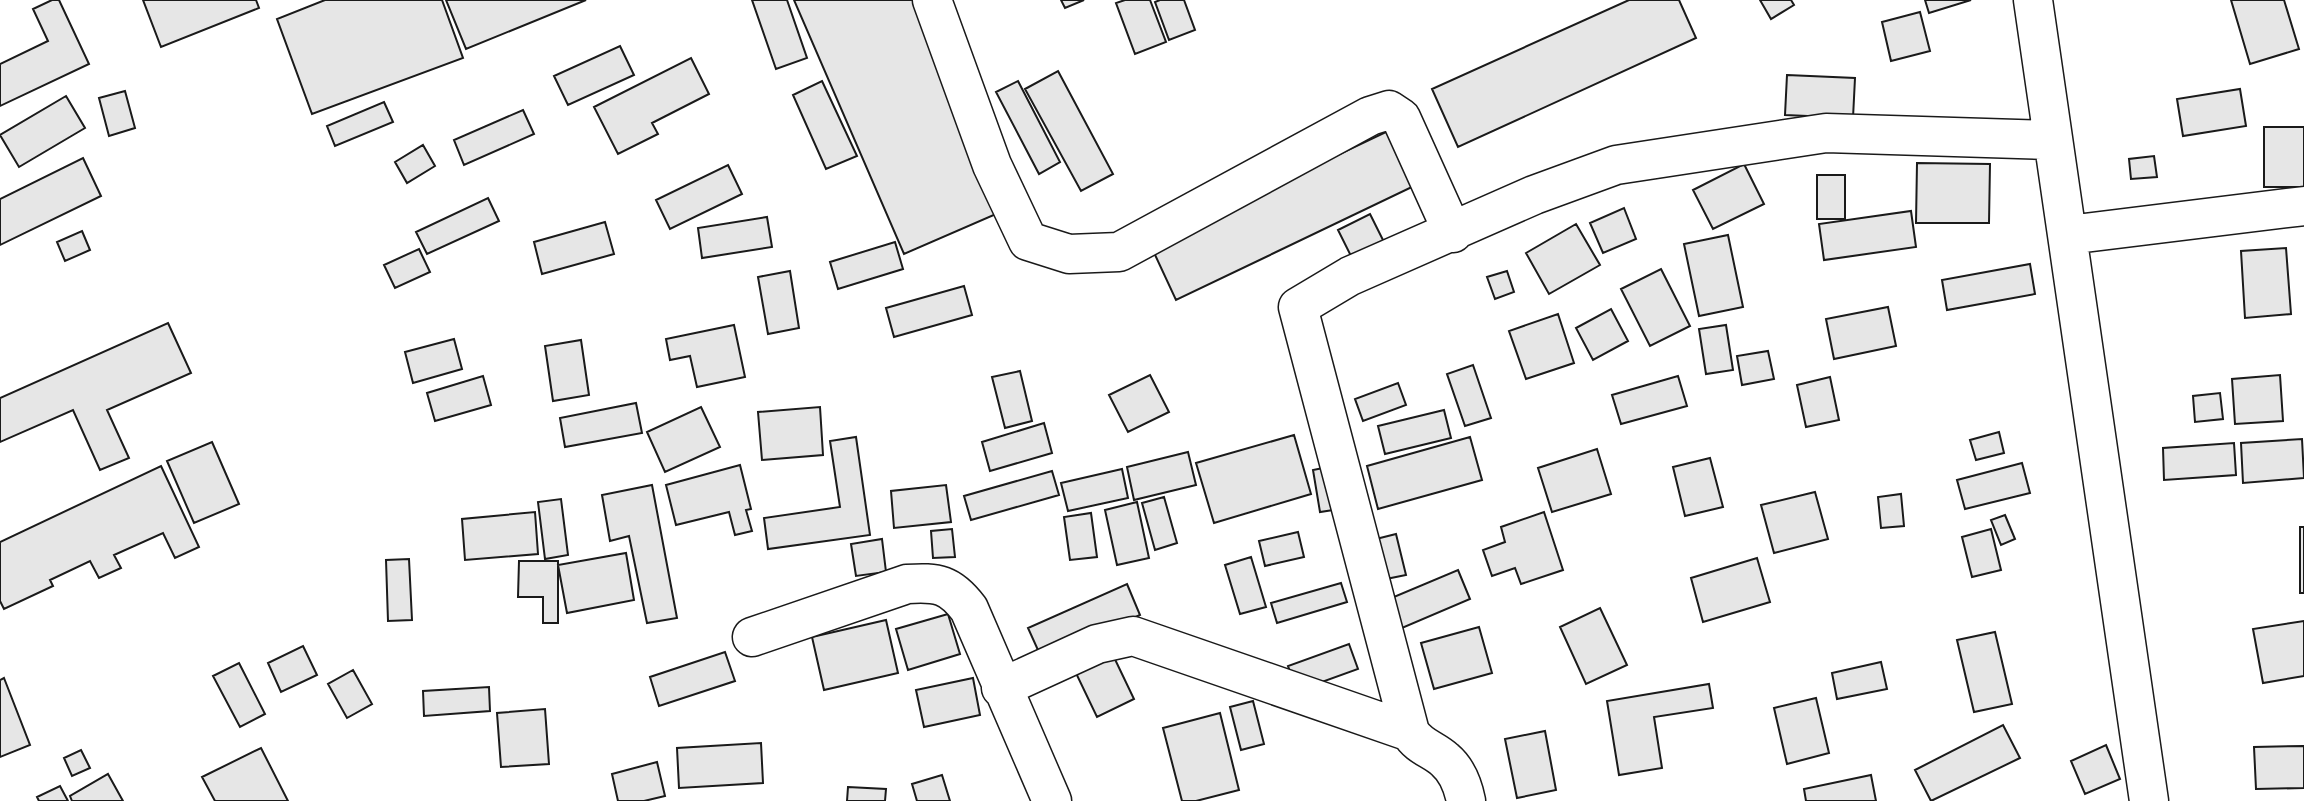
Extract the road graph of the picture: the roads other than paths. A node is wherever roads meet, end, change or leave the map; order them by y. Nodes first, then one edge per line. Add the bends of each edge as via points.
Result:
1 (932, 0) edge
2 (2033, 0) edge
3 (2052, 141) junction
4 (2304, 206) edge
5 (1453, 233) junction
6 (2068, 235) junction
7 (752, 637) dead end
8 (1001, 688) junction
9 (1410, 732) junction
10 (1052, 801) edge
11 (1466, 801) edge
12 (2149, 801) edge

1 - 5 street via 992,165 1028,241 1069,254 1119,252 1370,116 1389,110 1401,118
2 - 3 street
3 - 5 street via 1826,133 1616,165 1534,195
3 - 6 street
4 - 6 street
5 - 9 street via 1350,276 1298,307
6 - 12 street
7 - 8 street via 907,583 932,582 956,591 969,609
8 - 9 street via 1097,644 1133,636
8 - 10 street
9 - 11 street via 1416,743 1446,761 1462,782

